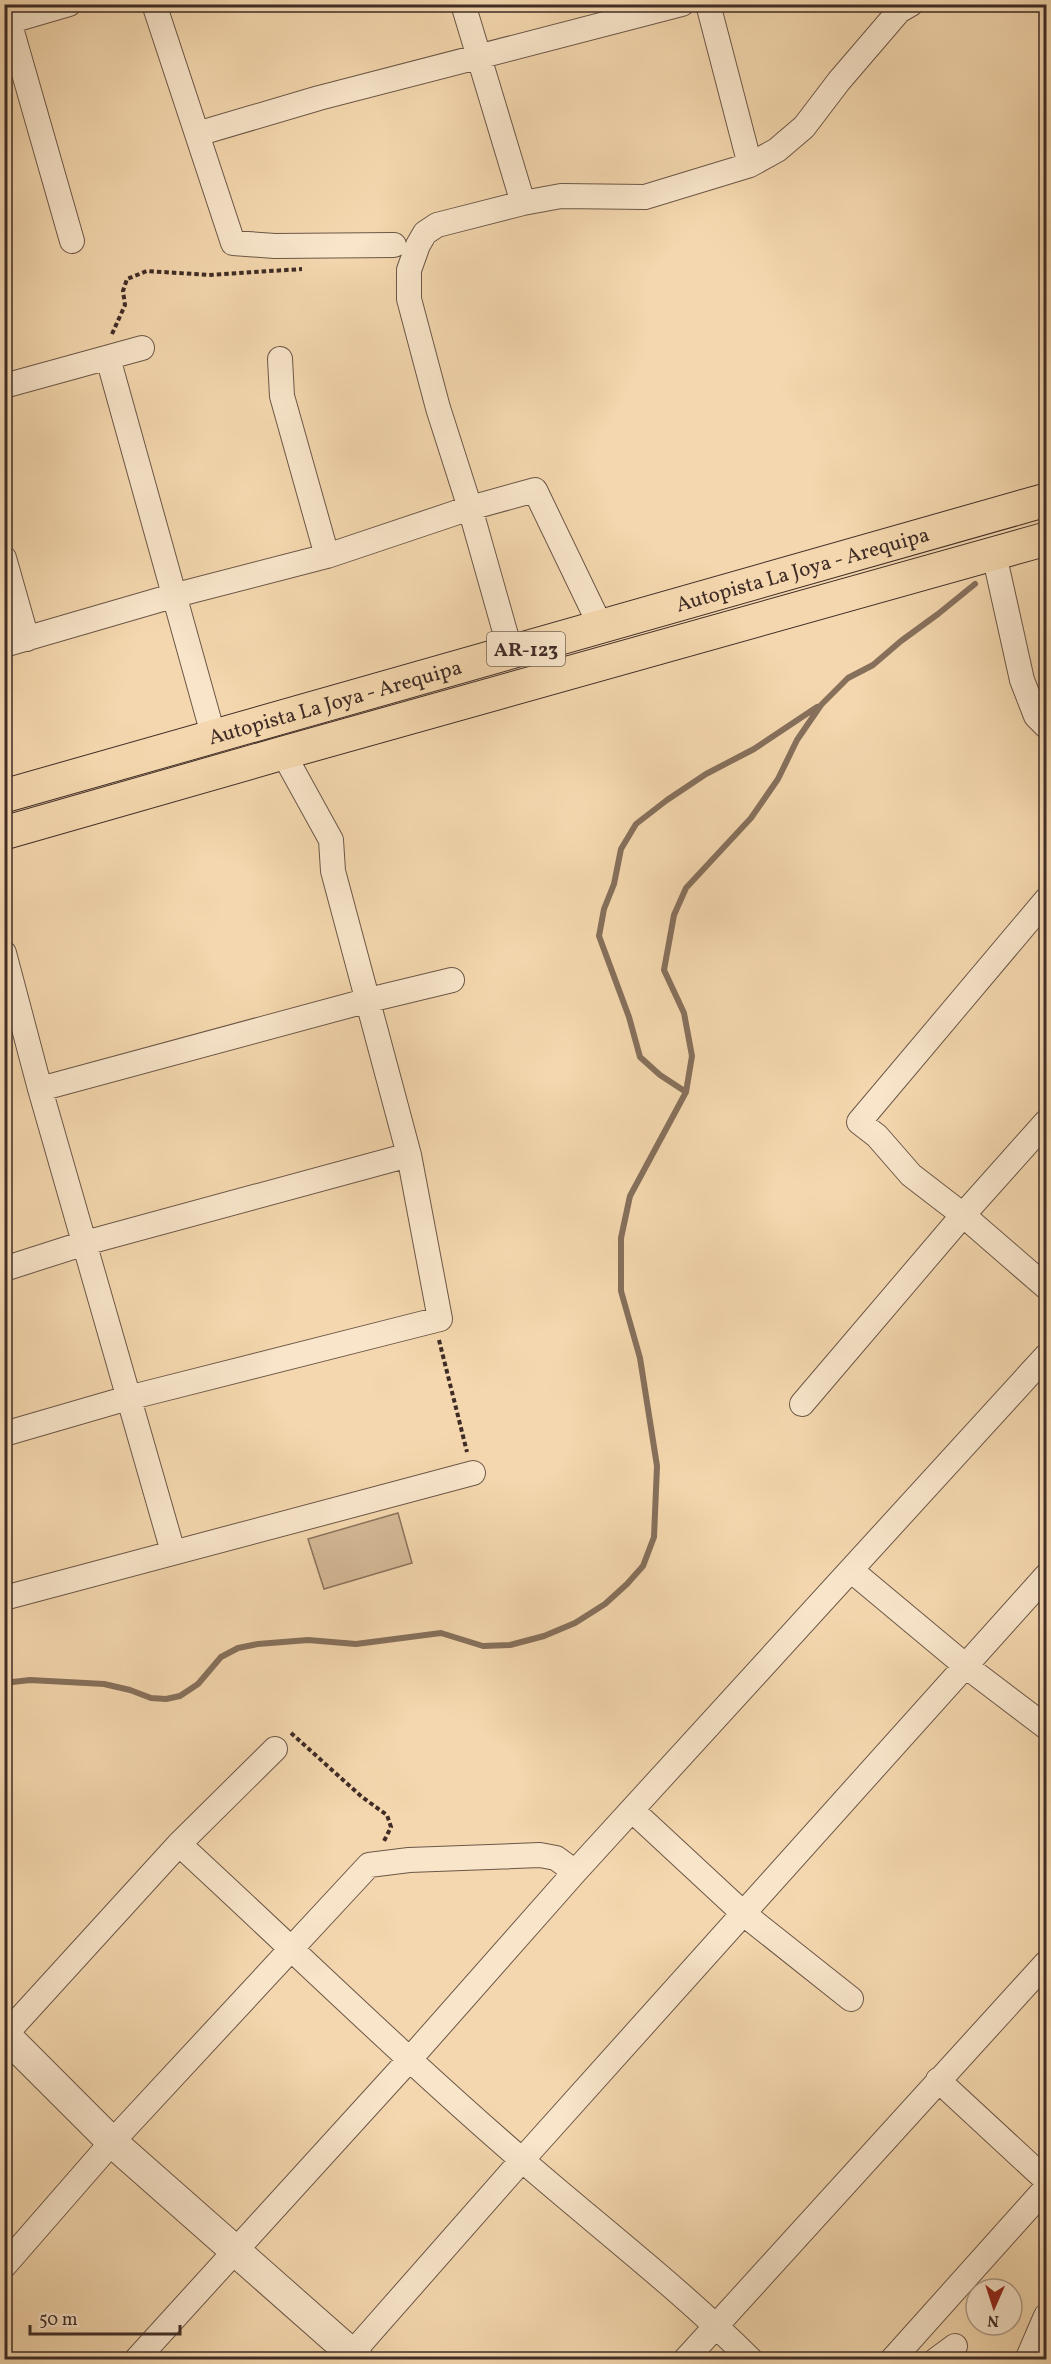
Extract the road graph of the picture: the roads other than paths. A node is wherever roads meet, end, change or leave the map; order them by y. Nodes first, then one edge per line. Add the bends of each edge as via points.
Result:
1 (69, 4) edge
2 (154, 4) edge
3 (463, 4) edge
4 (682, 4) edge
5 (708, 4) edge
6 (898, 7) edge
7 (7, 22) edge
8 (478, 59) junction
9 (197, 134) junction
10 (750, 165) junction
11 (523, 203) junction
12 (72, 241) dead end
13 (394, 244) dead end
14 (142, 348) dead end
15 (108, 358) junction
16 (280, 359) dead end
17 (4, 386) edge
18 (1047, 500) edge
19 (470, 508) junction
20 (1047, 539) edge
21 (994, 554) junction
22 (327, 556) junction
23 (4, 558) edge
24 (176, 595) junction
25 (601, 627) junction
26 (16, 642) edge
27 (511, 653) junction
28 (1047, 726) edge
29 (214, 738) junction
30 (283, 753) junction
31 (4, 796) edge
32 (4, 833) edge
33 (1047, 900) edge
34 (4, 953) edge
35 (452, 980) dead end
36 (369, 1000) junction
37 (40, 1089) junction
38 (1047, 1122) edge
39 (409, 1155) junction
40 (963, 1215) junction
41 (85, 1244) junction
42 (4, 1269) edge
43 (1047, 1287) edge
44 (1047, 1356) edge
45 (128, 1398) junction
46 (801, 1404) dead end
47 (4, 1434) edge
48 (473, 1473) road end
49 (173, 1552) junction
50 (852, 1571) junction
51 (1047, 1576) edge
52 (4, 1598) edge
53 (967, 1667) junction
54 (1047, 1727) edge
55 (283, 1740) road end
56 (633, 1811) junction
57 (178, 1844) junction
58 (575, 1872) junction
59 (744, 1914) junction
60 (292, 1948) junction
61 (1047, 1964) edge
62 (851, 1999) dead end
63 (5, 2035) edge
64 (410, 2060) junction
65 (938, 2080) junction
66 (112, 2142) junction
67 (522, 2160) junction
68 (1047, 2180) edge
69 (1047, 2188) edge
70 (234, 2251) junction
71 (4, 2266) edge
72 (1047, 2316) edge
73 (716, 2325) junction
74 (352, 2357) edge
75 (136, 2360) edge
76 (685, 2360) edge
77 (751, 2360) edge
78 (892, 2360) edge
79 (1027, 2360) edge

1 - 7 street
2 - 9 street
3 - 8 street
4 - 8 street
5 - 10 street
6 - 10 street via 804,127 777,150
7 - 12 street
8 - 9 street via 319,98
8 - 11 street
9 - 13 street via 233,243
10 - 11 street via 645,197 561,196
11 - 19 street via 437,225 425,233 409,270 409,299
14 - 15 street
15 - 17 street
15 - 24 street
16 - 22 street via 282,396
18 - 25 main road, Autopista La Joya - Arequipa / AR-123
19 - 22 street
19 - 25 street via 535,490
19 - 27 street
20 - 21 main road, Autopista La Joya - Arequipa / AR-123
21 - 28 street via 1022,680 1036,716
21 - 30 main road, Autopista La Joya - Arequipa / AR-123
22 - 24 street
23 - 26 street
24 - 26 street
24 - 29 street
25 - 27 main road, Autopista La Joya - Arequipa / AR-123
27 - 29 main road, Autopista La Joya - Arequipa / AR-123
29 - 31 main road, Autopista La Joya - Arequipa / AR-123
30 - 32 main road, Autopista La Joya - Arequipa / AR-123
30 - 36 street via 331,840 333,871
33 - 40 street via 859,1122 877,1136 911,1175
34 - 37 street
35 - 36 street
36 - 37 street
36 - 39 street
37 - 41 street
38 - 40 street
39 - 41 street
39 - 45 street via 440,1319
40 - 43 street
40 - 46 street
41 - 42 street
41 - 45 street
44 - 50 street
45 - 47 street
45 - 49 street
48 - 49 street
49 - 52 street
50 - 53 street
50 - 56 street
51 - 53 street
53 - 54 street
53 - 59 street
55 - 57 street
56 - 58 street
56 - 59 street
57 - 60 street
57 - 63 street
58 - 60 street via 556,1858 540,1855 369,1865
58 - 64 street
59 - 62 street
59 - 67 street
60 - 64 street
60 - 66 street
61 - 65 street
63 - 66 street
64 - 67 street
64 - 70 street
65 - 68 street
65 - 73 street
66 - 70 street
66 - 71 street
67 - 73 street
67 - 74 street
69 - 78 street
70 - 74 street
70 - 75 street
72 - 79 street
73 - 76 street
73 - 77 street

